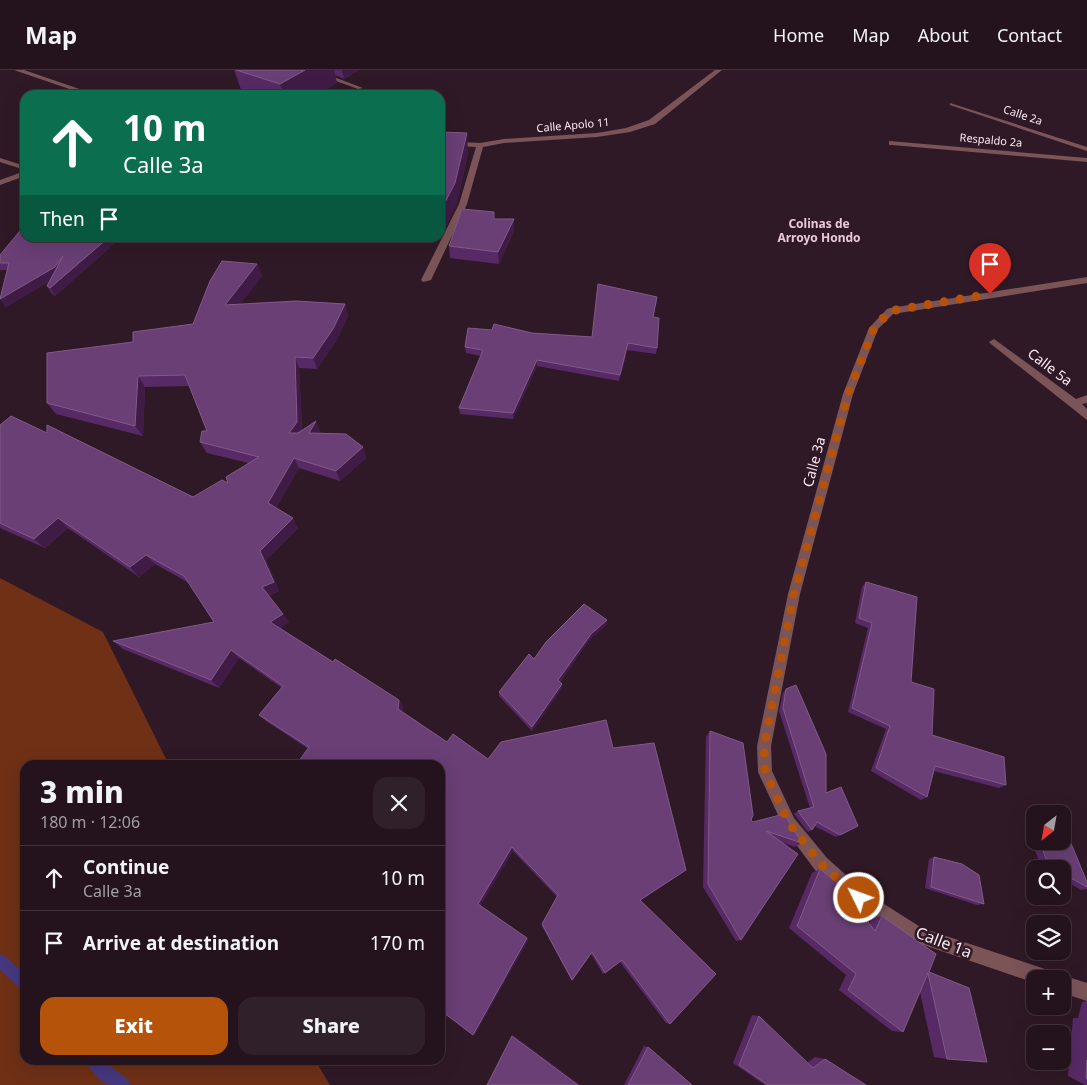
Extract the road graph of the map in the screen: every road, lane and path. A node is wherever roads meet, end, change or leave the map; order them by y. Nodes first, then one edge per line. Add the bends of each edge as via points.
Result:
1 (17, 70) edge
2 (309, 70) edge
3 (718, 70) edge
4 (360, 88) dead end
5 (79, 90) edge
6 (952, 104) dead end
7 (445, 143) edge
8 (892, 143) dead end
9 (480, 145) junction
10 (1087, 148) edge
11 (0, 160) edge
12 (1087, 160) edge
13 (20, 166) edge
14 (20, 175) edge
15 (0, 183) edge
16 (445, 241) edge
17 (444, 242) edge
18 (426, 280) dead end
19 (1087, 280) edge
20 (994, 342) dead end
21 (1087, 399) edge
22 (1074, 403) junction
23 (1087, 416) edge
24 (789, 823) joint
25 (1026, 971) edge
26 (1071, 987) edge
27 (1087, 992) edge

1 - 5 street
2 - 4 street
3 - 9 street, Calle Apolo 11 via 652,122 627,130
6 - 10 street, Calle 2a
7 - 9 street, Calle Apolo 11
8 - 12 street, Respaldo 2a
9 - 16 street via 463,204
11 - 13 street
14 - 15 street
17 - 18 street
19 - 24 street, Calle 3a via 890,311 874,328 848,394 796,584 764,746 765,772
20 - 22 street, Calle 5a
21 - 22 street
22 - 23 street, Calle 5a
24 - 25 street, Calle 1a via 821,864 859,898 918,934
26 - 27 street

